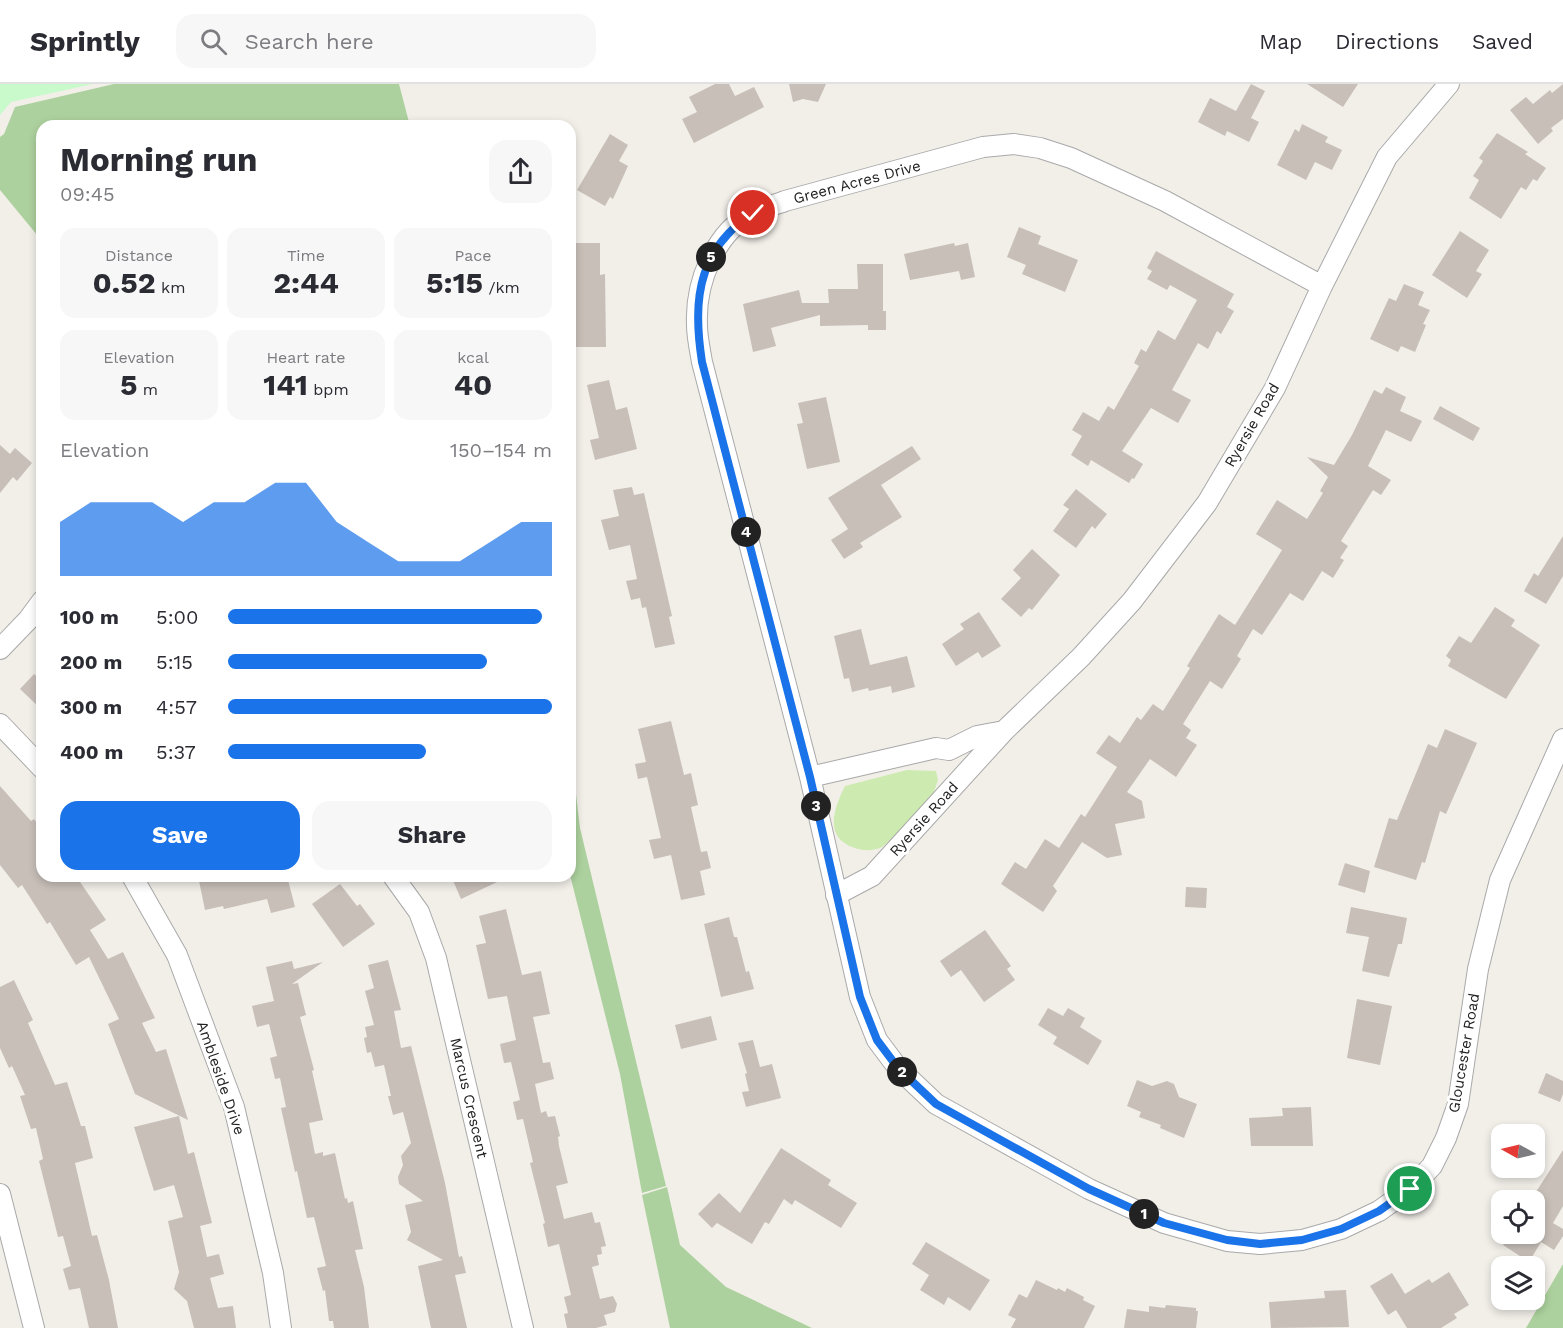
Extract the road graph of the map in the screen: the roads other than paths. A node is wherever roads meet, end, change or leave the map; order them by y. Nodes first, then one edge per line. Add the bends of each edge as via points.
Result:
1 (1449, 84) edge
2 (1322, 286) junction
3 (36, 609) edge
4 (0, 650) edge
5 (0, 724) edge
6 (1004, 731) junction
7 (1563, 740) edge
8 (36, 762) edge
9 (810, 777) junction
10 (135, 882) edge
11 (397, 882) edge
12 (837, 895) junction
13 (0, 1194) edge
14 (34, 1328) edge
15 (281, 1328) edge
16 (523, 1328) edge

1 - 2 street, Ryersie Road via 1387,157
2 - 6 street, Ryersie Road via 1275,388 1207,503 1132,601
2 - 9 street, Green Acres Drive via 1155,196 1071,158 1014,144 983,147 785,201 753,213 728,234 709,261 699,294 699,344
3 - 4 street
5 - 8 street
6 - 9 street via 977,736 949,750 936,748
6 - 12 street, Ryersie Road via 872,876
7 - 12 street, Gloucester Road via 1500,879 1478,969 1458,1104 1432,1166 1410,1189 1379,1211 1341,1229 1302,1240 1260,1244 1227,1240 1164,1223 1089,1189 936,1104 898,1068 877,1040 860,997
9 - 12 street, Green Acres Drive
10 - 15 street, Ambleside Drive via 177,955 234,1107 273,1273
11 - 16 street, Marcus Crescent via 418,912 436,958
13 - 14 street

